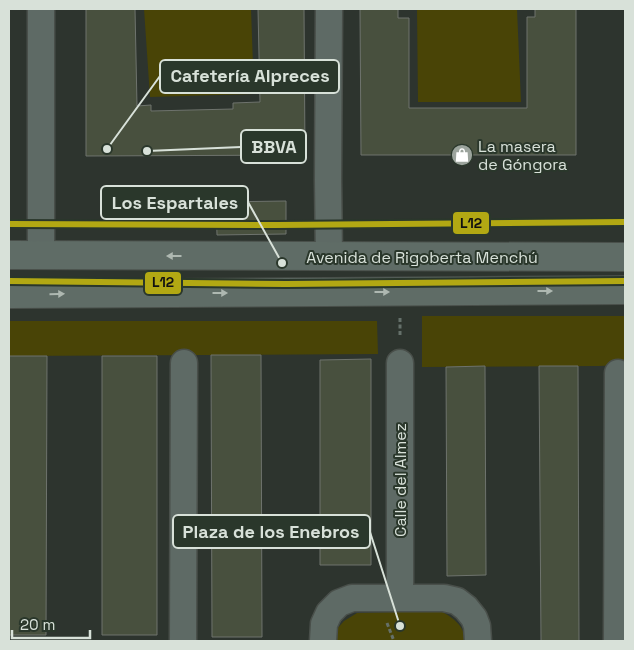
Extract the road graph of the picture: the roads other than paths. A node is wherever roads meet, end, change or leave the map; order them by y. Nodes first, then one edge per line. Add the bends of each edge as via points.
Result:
1 (41, 9) edge
2 (329, 9) edge
3 (9, 255) edge
4 (41, 255) junction
5 (330, 256) junction
6 (625, 257) edge
7 (625, 290) edge
8 (9, 294) edge
9 (184, 363) dead end
10 (400, 363) road end
11 (618, 373) dead end
12 (400, 598) junction
13 (183, 641) edge
14 (323, 641) edge
15 (478, 641) edge
16 (618, 641) edge

1 - 4 street
2 - 5 street
3 - 4 street, Avenida de Rigoberta Menchú
5 -> 4 street, Avenida de Rigoberta Menchú
5 - 6 street, Avenida de Rigoberta Menchú
8 -> 7 street, Avenida de Rigoberta Menchú
9 - 13 street
10 - 12 street, Calle del Almez
11 - 16 street
12 - 14 street via 352,598 339,603 324,624
12 - 15 street via 457,601 474,618

